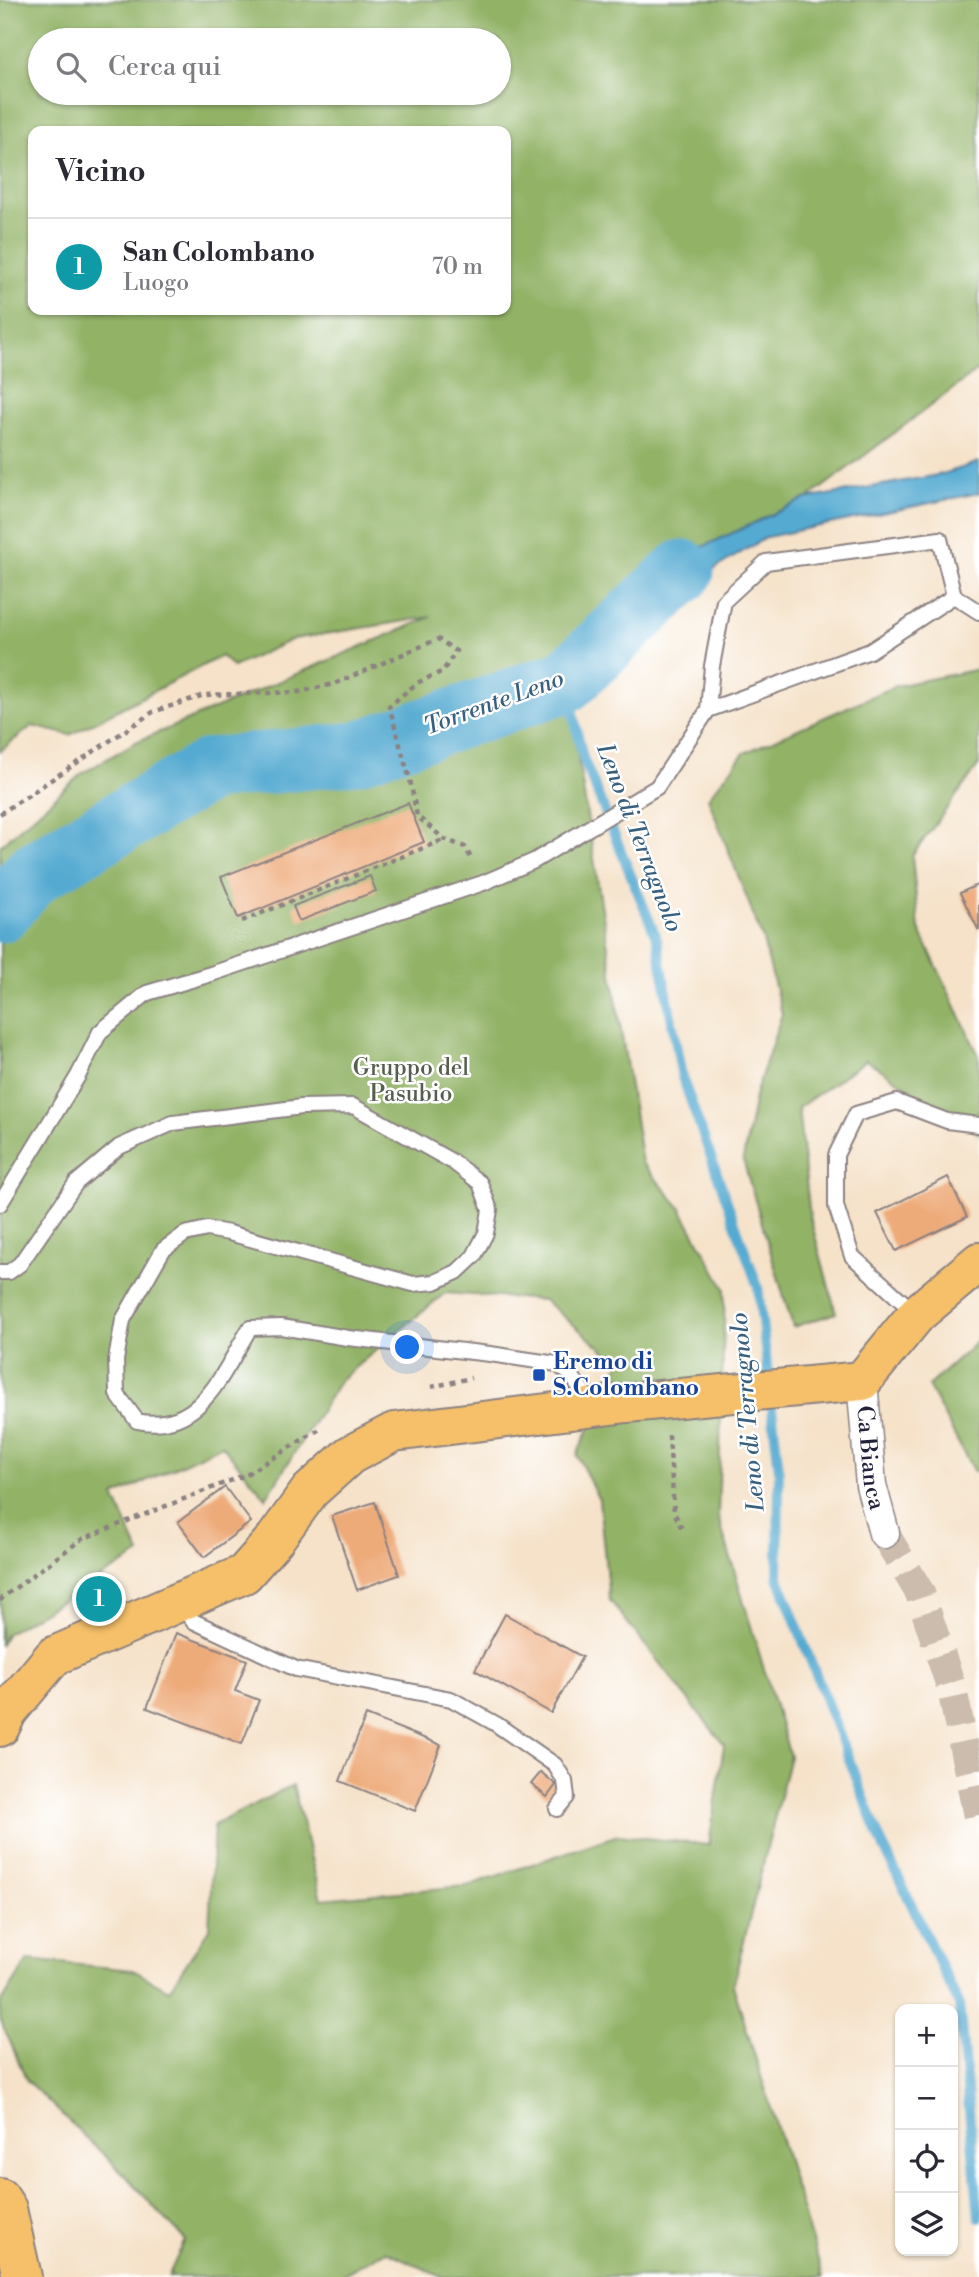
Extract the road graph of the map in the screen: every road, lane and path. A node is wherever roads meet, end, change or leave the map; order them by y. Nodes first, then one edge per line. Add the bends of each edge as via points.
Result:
1 (954, 596) junction
2 (979, 612) edge
3 (708, 710) junction
4 (0, 814) edge
5 (444, 839) junction
6 (483, 883) junction
7 (242, 921) dead end
8 (979, 1125) edge
9 (0, 1204) edge
10 (979, 1262) edge
11 (1, 1276) edge
12 (917, 1314) junction
13 (477, 1377) dead end
14 (846, 1382) junction
15 (427, 1388) dead end
16 (611, 1406) junction
17 (670, 1425) dead end
18 (321, 1428) dead end
19 (683, 1531) dead end
20 (884, 1533) tunnel mouth
21 (0, 1601) edge
22 (178, 1603) junction
23 (0, 1727) edge
24 (558, 1809) dead end
25 (0, 2197) edge
26 (22, 2277) edge

1 - 2 lane
1 - 3 lane via 870,651
1 - 3 lane via 940,539 766,562 724,601
3 - 6 lane via 657,788 534,861
4 - 5 path via 153,712 204,695 299,692 334,684 438,639 456,651 443,671 416,683 389,706 417,816
5 - 6 path via 465,846
5 - 7 path
6 - 9 lane via 147,993 100,1032
8 - 12 lane via 947,1121 897,1102 856,1114 836,1154 836,1206 852,1255
10 - 12 main road
11 - 16 lane via 20,1264 76,1183 119,1147 173,1123 302,1107 354,1106 453,1162 480,1183 491,1210 474,1256 457,1272 435,1282 413,1284 229,1233 185,1234 163,1250 123,1320 116,1360 117,1394 137,1421 153,1424 191,1413 208,1396 250,1328 281,1327 557,1364
12 - 14 main road
13 - 15 path
14 - 16 main road
14 - 20 street, Ca Bianca
16 - 22 main road via 394,1432 350,1455 310,1492 244,1574
17 - 19 path via 674,1512
18 - 21 path via 245,1475 82,1539
22 - 23 main road via 54,1656
22 - 24 lane via 193,1621 296,1669 451,1699 555,1765 565,1781 567,1797
25 - 26 main road via 7,2209

